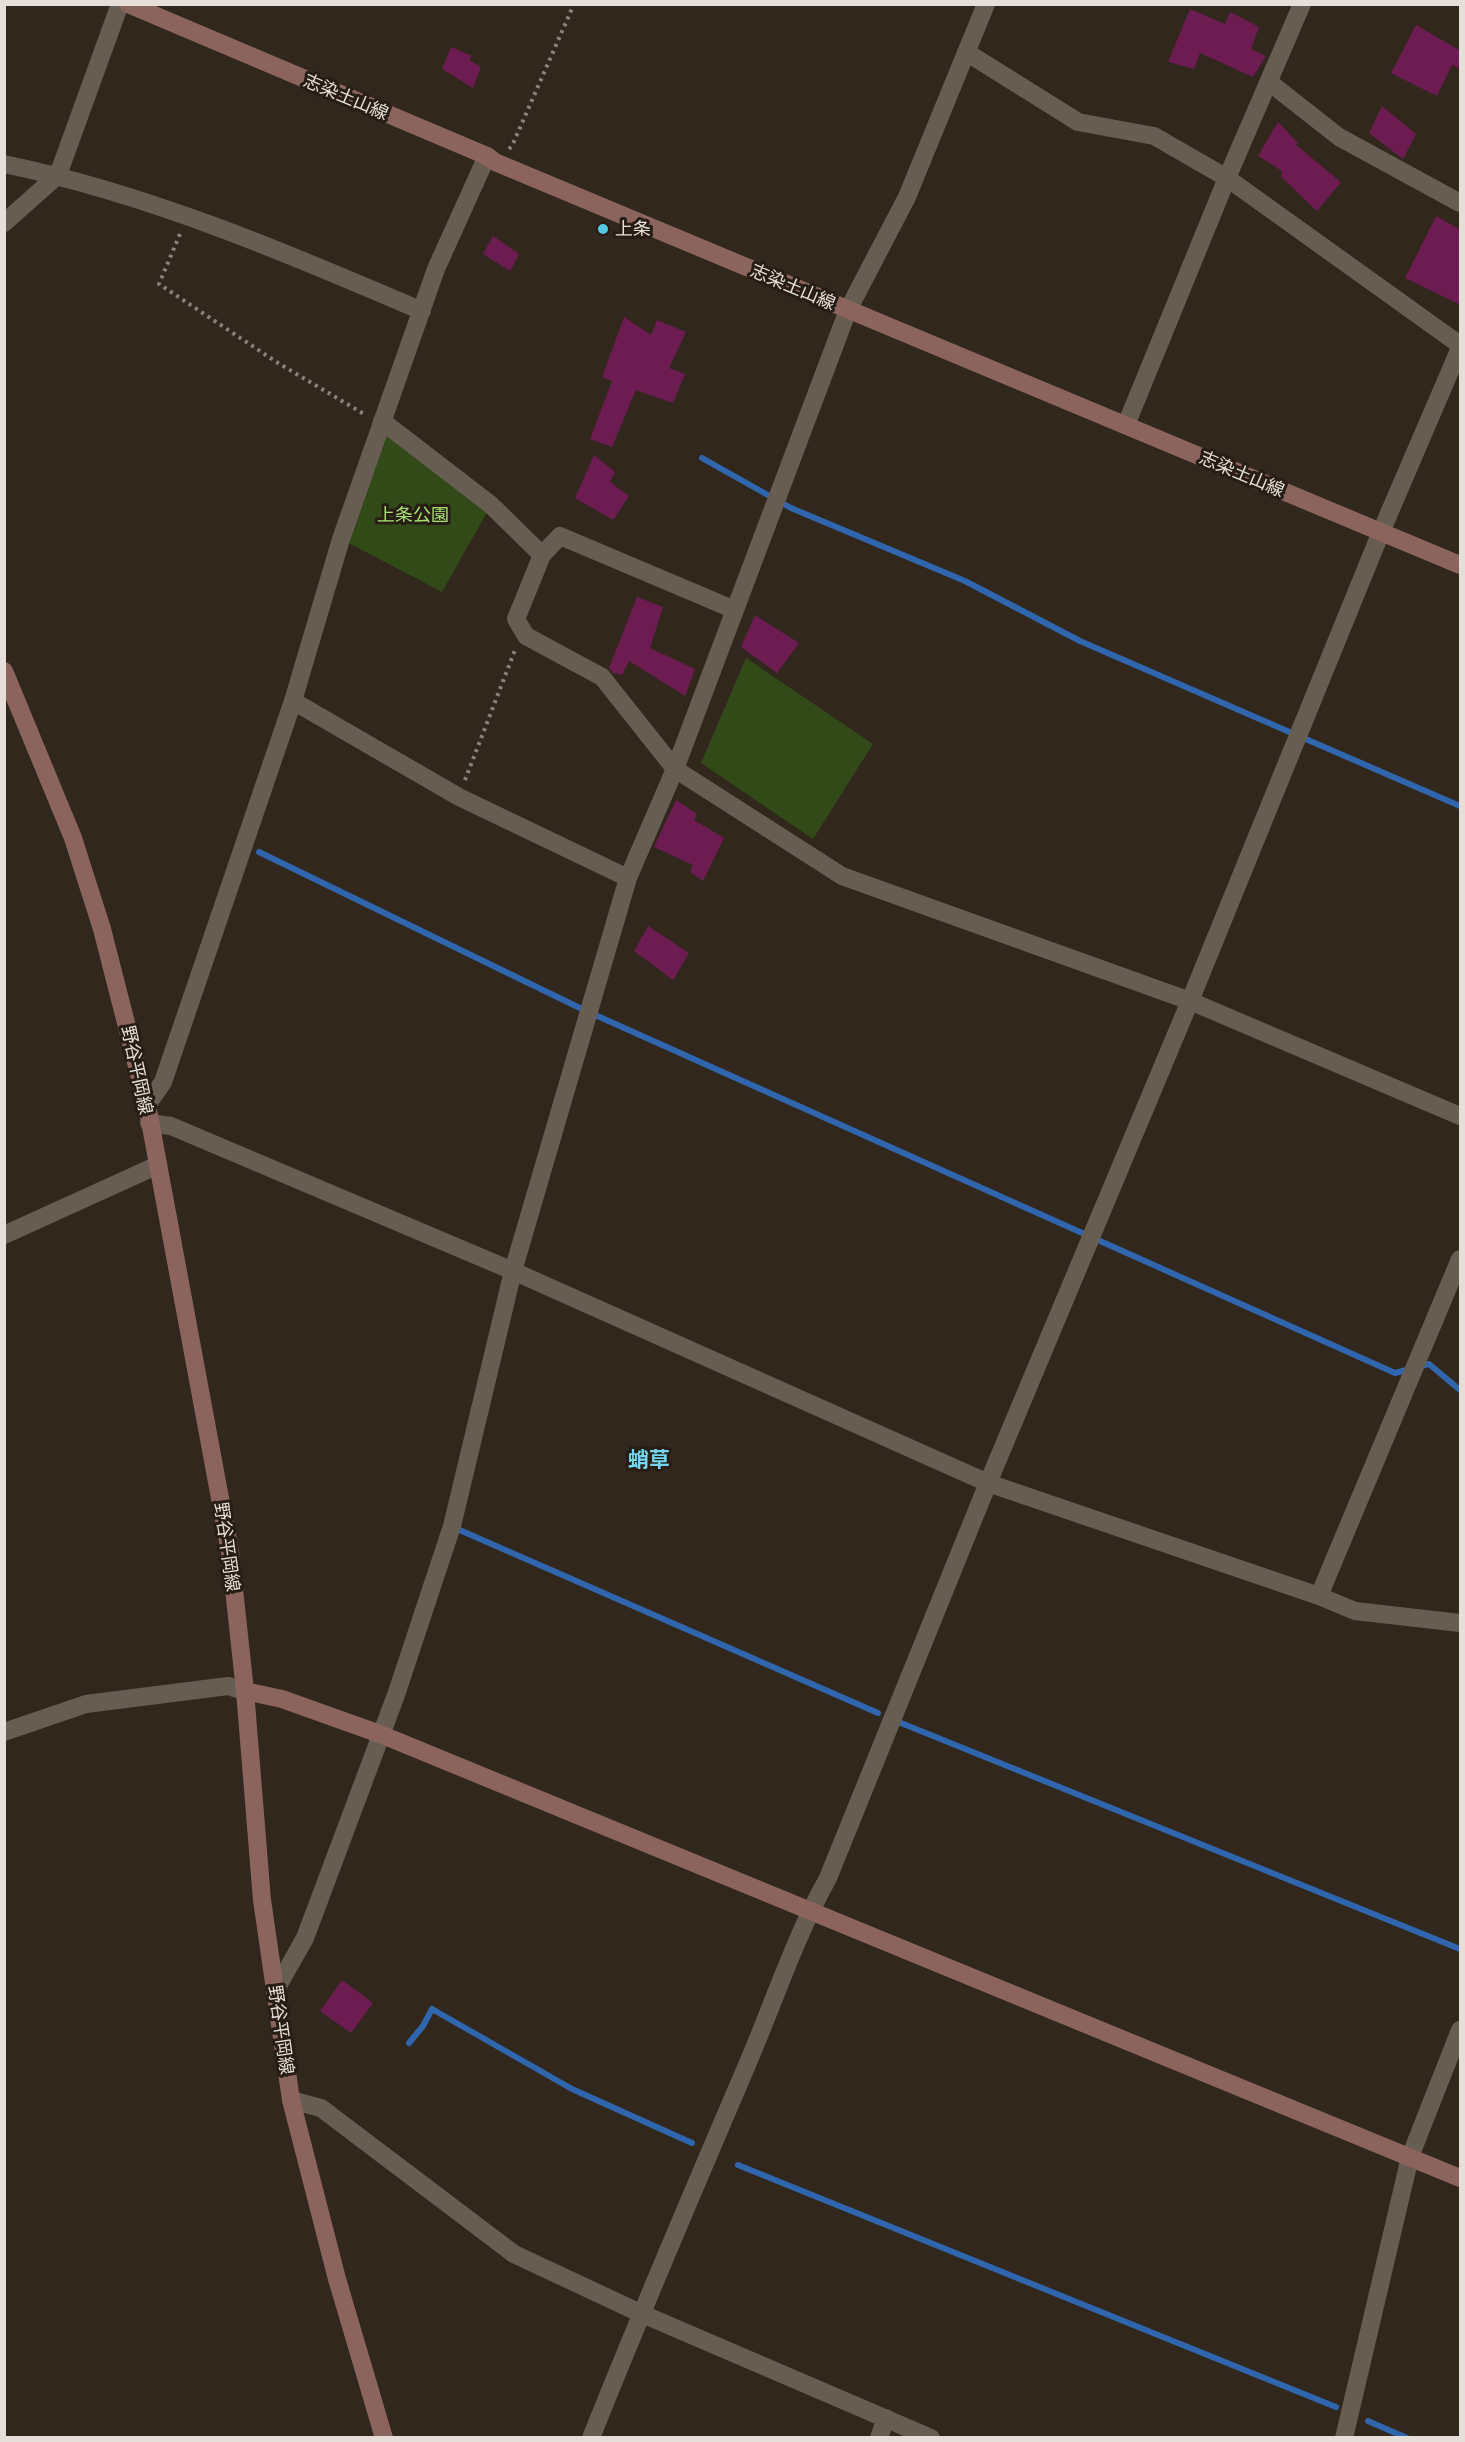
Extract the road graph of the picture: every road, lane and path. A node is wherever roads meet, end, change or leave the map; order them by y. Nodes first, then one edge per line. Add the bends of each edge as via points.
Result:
1 (120, 4) edge
2 (128, 4) edge
3 (574, 4) edge
4 (986, 4) edge
5 (1302, 4) edge
6 (966, 52) junction
7 (1269, 81) junction
8 (491, 159) junction
9 (4, 164) edge
10 (58, 175) junction
11 (1227, 178) junction
12 (1461, 202) edge
13 (188, 216) junction
14 (4, 223) edge
15 (848, 310) junction
16 (422, 311) junction
17 (1461, 347) edge
18 (382, 422) junction
19 (1126, 425) junction
20 (1381, 532) junction
21 (542, 555) junction
22 (1461, 565) edge
23 (735, 610) junction
24 (526, 636) junction
25 (4, 671) edge
26 (293, 701) junction
27 (11, 705) edge
28 (675, 769) junction
29 (459, 797) junction
30 (628, 878) junction
31 (1190, 1001) junction
32 (147, 1105) junction
33 (1461, 1116) edge
34 (149, 1123) junction
35 (158, 1165) junction
36 (4, 1235) edge
37 (1461, 1259) edge
38 (513, 1271) junction
39 (988, 1483) junction
40 (1319, 1596) junction
41 (1461, 1623) edge
42 (245, 1691) junction
43 (4, 1732) edge
44 (380, 1734) junction
45 (810, 1911) junction
46 (275, 1992) junction
47 (1461, 2030) edge
48 (291, 2100) junction
49 (1410, 2157) junction
50 (1461, 2178) edge
51 (640, 2313) junction
52 (886, 2418) junction
53 (384, 2438) edge
54 (591, 2438) edge
55 (879, 2438) edge
56 (931, 2438) edge
57 (1344, 2438) edge

1 - 10 street
2 - 8 main road, 志染土山線
3 - 8 path via 512,146
4 - 6 street
5 - 7 street
6 - 11 street via 1078,123 1154,136
6 - 15 street via 907,197
7 - 11 street
7 - 12 street via 1339,137
8 - 15 main road, 志染土山線
8 - 16 street via 436,268
9 - 10 street
10 - 13 street
10 - 14 street
11 - 17 street
11 - 19 street
13 - 16 street
13 - 18 path via 159,284 278,363
15 - 19 main road, 志染土山線
15 - 23 street
16 - 18 street
17 - 20 street
18 - 21 street via 491,505
18 - 26 street via 341,539
19 - 20 main road, 志染土山線
20 - 22 main road, 志染土山線
20 - 31 street
21 - 23 street via 560,536
21 - 24 street via 516,619
23 - 28 street
24 - 28 street via 602,676
24 - 29 path via 516,646
25 - 27 main road, 野谷平岡線
26 - 29 street
26 - 32 street via 163,1082
27 - 32 main road, 野谷平岡線 via 73,838 102,929
28 - 30 street
28 - 31 street via 842,876
29 - 30 street
30 - 38 street
31 - 33 street
31 - 39 street
32 - 34 main road, 野谷平岡線
34 - 35 main road, 野谷平岡線
34 - 38 street via 171,1126
35 - 36 street
35 - 42 main road, 野谷平岡線 via 230,1552
37 - 40 street
38 - 39 street
38 - 44 street via 452,1526
39 - 40 street
39 - 45 street via 828,1878
40 - 41 street via 1355,1611
42 - 43 street via 228,1686 86,1704
42 - 44 main road via 282,1699
42 - 46 main road, 野谷平岡線 via 262,1900
44 - 45 main road
44 - 46 street via 305,1938
45 - 49 main road
45 - 51 street
46 - 48 main road, 野谷平岡線
47 - 49 street
48 - 51 street via 321,2108 514,2254
48 - 53 main road, 野谷平岡線 via 337,2279
49 - 50 main road
49 - 57 street
51 - 52 street
51 - 54 street
52 - 55 street
52 - 56 street

